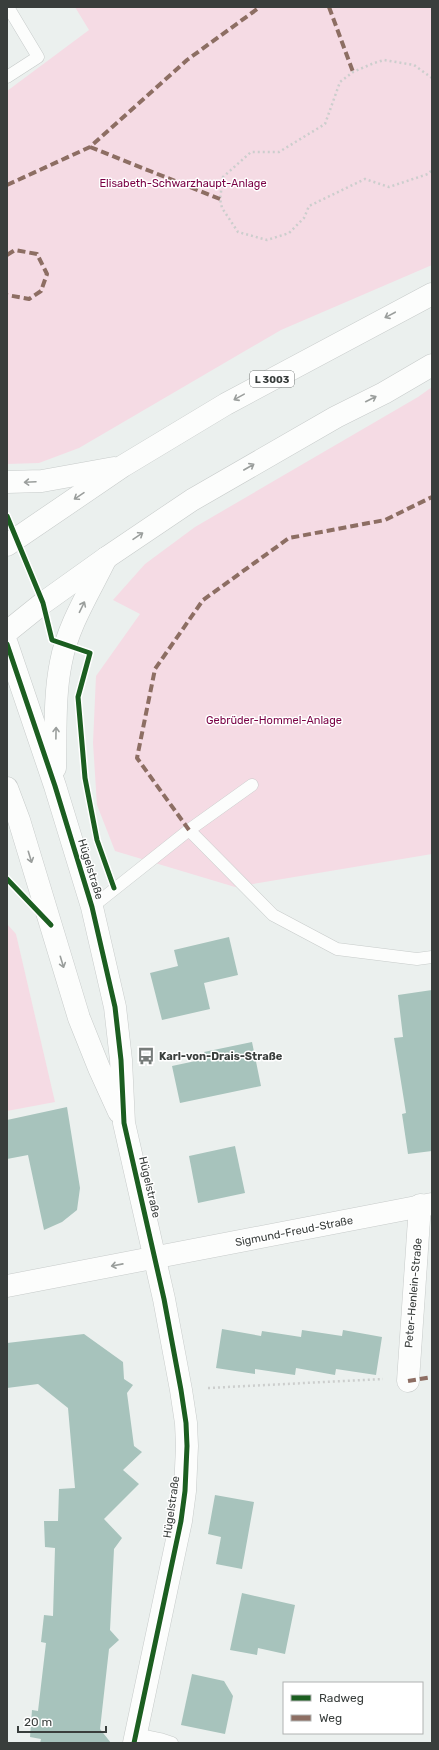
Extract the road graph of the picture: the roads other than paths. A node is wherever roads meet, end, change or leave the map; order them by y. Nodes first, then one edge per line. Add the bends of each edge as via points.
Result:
1 (8, 7) edge
2 (7, 77) edge
3 (432, 294) edge
4 (432, 365) edge
5 (123, 466) junction
6 (7, 482) edge
7 (7, 546) edge
8 (106, 558) junction
9 (7, 632) edge
10 (7, 644) edge
11 (55, 786) junction
12 (252, 786) dead end
13 (7, 788) edge
14 (13, 815) edge
15 (189, 830) junction
16 (92, 907) junction
17 (432, 957) edge
18 (124, 1123) junction
19 (426, 1204) edge
20 (155, 1258) junction
21 (7, 1286) edge
22 (407, 1380) road end
23 (135, 1739) edge
24 (172, 1743) edge

1 - 2 lane via 38,57
3 -> 5 street, L 3003 via 226,404
8 -> 4 street via 192,500
5 -> 6 street via 42,481
5 -> 7 street, L 3003
8 - 9 street
11 -> 8 street via 57,696 61,661 77,617
10 - 11 street, Hügelstraße
11 - 16 street, Hügelstraße
12 - 15 lane
13 - 14 street, Hügelstraße
14 -> 18 street, Hügelstraße via 79,1018
15 - 16 lane
15 - 17 lane via 273,915 337,949 417,959
16 - 18 street, Hügelstraße via 115,1007
18 - 20 street, Hügelstraße
19 - 20 street, Sigmund-Freud-Straße
19 - 22 street, Peter-Henlein-Straße
20 -> 21 street
20 - 23 street, Hügelstraße via 182,1390 187,1446 181,1521
23 - 24 lane via 160,1739

